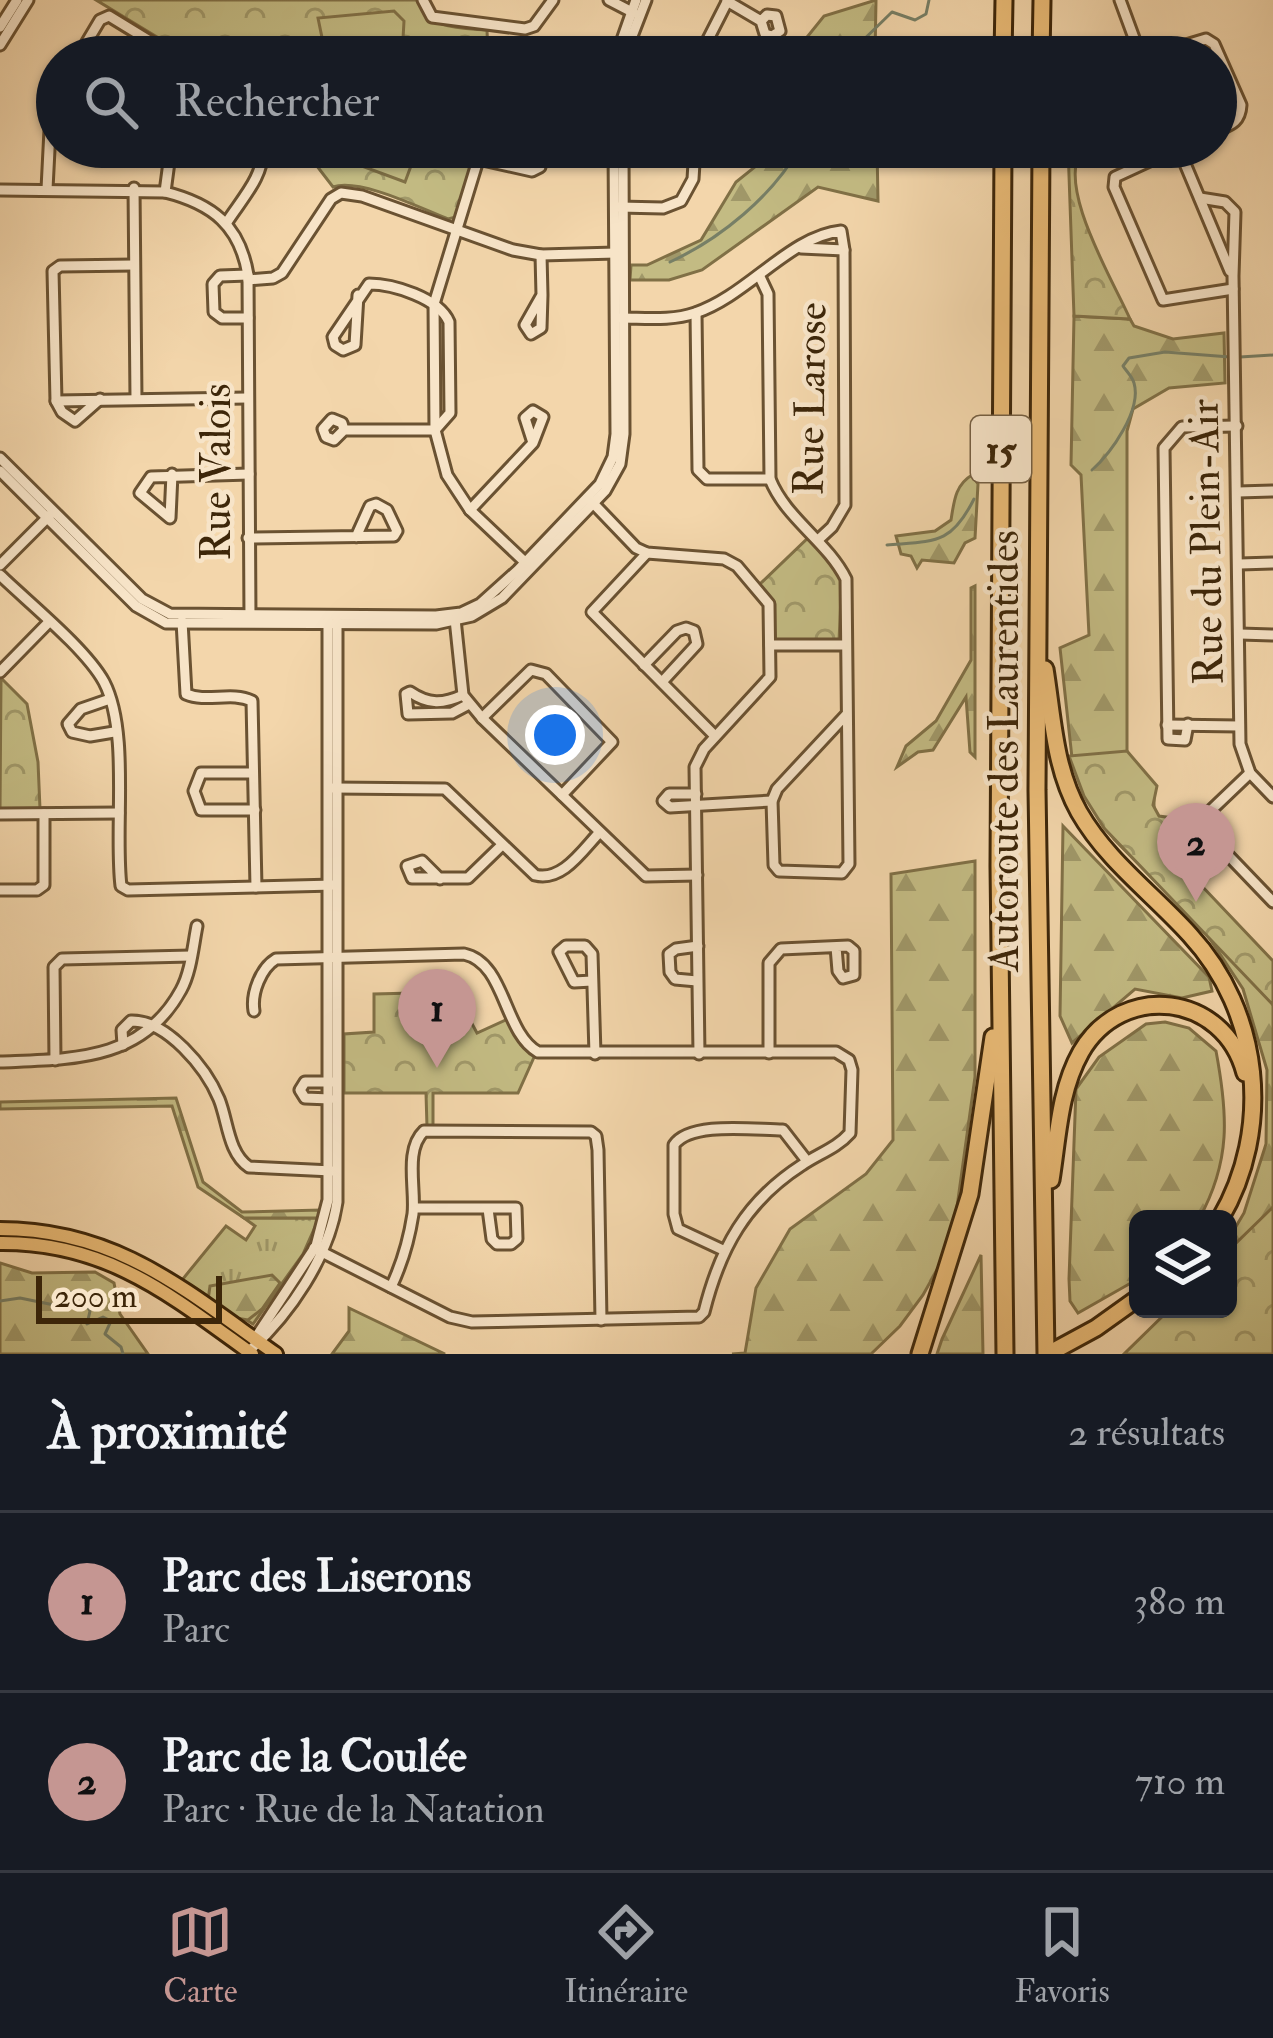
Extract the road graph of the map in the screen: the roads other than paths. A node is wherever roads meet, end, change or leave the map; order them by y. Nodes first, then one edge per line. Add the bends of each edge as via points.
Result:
1 (17, 0) edge
2 (28, 0) edge
3 (423, 0) edge
4 (554, 0) edge
5 (609, 0) edge
6 (646, 0) edge
7 (1004, 0) edge
8 (1042, 0) edge
9 (1120, 0) edge
10 (728, 1) edge
11 (635, 9) edge
12 (761, 21) dead end
13 (0, 27) edge
14 (92, 36) edge
15 (140, 36) edge
16 (709, 36) edge
17 (1003, 36) edge
18 (1041, 36) edge
19 (1135, 36) edge
20 (0, 45) edge
21 (48, 168) edge
22 (168, 168) edge
23 (261, 168) edge
24 (476, 168) edge
25 (619, 168) edge
26 (695, 168) edge
27 (1003, 168) edge
28 (1041, 168) edge
29 (1130, 168) edge
30 (1188, 168) edge
31 (134, 188) junction
32 (47, 189) junction
33 (0, 190) edge
34 (165, 192) junction
35 (1200, 198) junction
36 (619, 207) junction
37 (227, 222) junction
38 (457, 230) junction
39 (798, 248) junction
40 (844, 250) junction
41 (619, 253) junction
42 (541, 255) junction
43 (134, 265) junction
44 (1233, 276) junction
45 (248, 277) junction
46 (760, 278) junction
47 (1233, 289) junction
48 (358, 295) junction
49 (542, 295) dead end
50 (434, 304) junction
51 (696, 313) junction
52 (248, 318) junction
53 (620, 318) junction
54 (248, 398) junction
55 (136, 399) junction
56 (100, 400) junction
57 (56, 401) junction
58 (1237, 426) junction
59 (344, 430) dead end
60 (435, 430) junction
61 (533, 443) dead end
62 (0, 458) edge
63 (0, 471) edge
64 (172, 474) junction
65 (249, 474) junction
66 (770, 479) junction
67 (1238, 491) junction
68 (1273, 491) edge
69 (591, 501) junction
70 (470, 510) junction
71 (51, 515) junction
72 (356, 537) junction
73 (248, 538) junction
74 (818, 540) junction
75 (646, 553) junction
76 (1273, 563) edge
77 (1240, 564) junction
78 (0, 565) edge
79 (528, 566) junction
80 (0, 575) edge
81 (454, 618) junction
82 (182, 620) junction
83 (250, 620) junction
84 (333, 620) junction
85 (49, 622) junction
86 (1038, 627) junction
87 (1240, 634) junction
88 (1273, 635) edge
89 (770, 645) junction
90 (845, 645) junction
91 (644, 664) junction
92 (0, 672) edge
93 (662, 682) junction
94 (110, 699) junction
95 (466, 699) junction
96 (846, 715) junction
97 (482, 718) junction
98 (1188, 724) junction
99 (1167, 725) junction
100 (1239, 726) junction
101 (831, 731) junction
102 (115, 732) junction
103 (716, 736) junction
104 (847, 748) junction
105 (254, 773) junction
106 (1250, 773) junction
107 (334, 788) junction
108 (562, 795) junction
109 (1273, 797) edge
110 (696, 799) junction
111 (772, 801) junction
112 (255, 810) junction
113 (119, 813) junction
114 (0, 814) edge
115 (44, 814) junction
116 (599, 833) junction
117 (502, 845) junction
118 (697, 875) junction
119 (440, 879) dead end
120 (335, 885) junction
121 (256, 887) junction
122 (0, 890) edge
123 (1273, 902) edge
124 (197, 926) dead end
125 (698, 946) junction
126 (836, 947) dead end
127 (191, 956) junction
128 (334, 957) junction
129 (592, 981) junction
130 (697, 981) junction
131 (999, 1002) junction
132 (254, 1011) dead end
133 (154, 1023) junction
134 (769, 1053) junction
135 (595, 1054) junction
136 (699, 1054) junction
137 (55, 1060) junction
138 (0, 1062) edge
139 (333, 1082) junction
140 (333, 1099) junction
141 (806, 1161) junction
142 (333, 1172) junction
143 (414, 1208) junction
144 (488, 1209) junction
145 (1219, 1210) edge
146 (1221, 1210) edge
147 (1045, 1212) junction
148 (0, 1229) edge
149 (66, 1241) junction
150 (0, 1243) edge
151 (724, 1250) junction
152 (318, 1251) junction
153 (391, 1287) junction
154 (1129, 1308) edge
155 (1129, 1308) edge
156 (601, 1319) junction
157 (254, 1346) edge
158 (1005, 1349) edge
159 (276, 1354) edge
160 (920, 1354) edge
161 (1047, 1354) edge
162 (1064, 1354) edge

1 - 13 street
2 - 20 street
3 - 4 street via 432,16 525,29
5 - 11 street
6 - 11 street
7 - 17 highway
8 - 18 highway
9 - 19 street
10 - 12 street
10 - 16 street
14 - 15 street via 106,16
21 - 32 street
22 - 34 street
23 - 37 street
24 - 38 street
25 - 36 street
26 - 36 street via 681,201
27 - 131 highway, Autoroute des Laurentides / 15
28 - 86 highway, Autoroute des Laurentides / 15
29 - 47 street via 1114,177 1114,187 1163,300
30 - 35 street, Rue du Plein-Air
31 - 32 street
31 - 34 street
31 - 43 street
32 - 33 street
34 - 37 street
35 - 44 street, Rue du Plein-Air
35 - 44 street, Rue du Plein-Air via 1235,212
36 - 41 street
37 - 45 street, Rue Valois
38 - 42 street
38 - 45 street via 341,194 282,273
38 - 50 street
39 - 40 street
39 - 40 street via 841,231
39 - 46 street
40 - 74 street, Rue Larose via 845,505
41 - 42 street
41 - 53 street
42 - 49 street
43 - 55 street
43 - 57 street via 53,271
44 - 47 street, Rue du Plein-Air
45 - 52 street, Rue Valois
45 - 52 street via 220,276 213,284 214,312
46 - 51 street
46 - 66 street via 767,293
47 - 58 street, Rue du Plein-Air
48 - 48 street via 333,337 344,350 355,345
48 - 50 street via 381,284
50 - 60 street via 449,322 450,413
51 - 53 street
51 - 66 street via 698,470 706,478
52 - 54 street, Rue Valois
53 - 69 street via 623,454 614,478
54 - 55 street
54 - 65 street, Rue Valois
55 - 56 street
56 - 57 street
56 - 57 street via 75,421
58 - 67 street, Rue du Plein-Air
58 - 99 street via 1182,427 1164,448
59 - 60 street
60 - 70 street via 447,475
61 - 70 street
62 - 71 street
63 - 71 street
64 - 64 street via 151,477 140,493 170,518
64 - 65 street
65 - 73 street, Rue Valois
66 - 74 street
67 - 68 street
67 - 77 street, Rue du Plein-Air
69 - 75 street
69 - 79 street
70 - 79 street
71 - 78 street
71 - 82 street via 147,602
72 - 72 street via 394,536 397,531 376,504
72 - 73 street
73 - 83 street, Rue Valois
74 - 90 street via 846,580
75 - 89 street via 737,566 769,604
75 - 91 street via 592,612
76 - 77 street
77 - 87 street, Rue du Plein-Air
79 - 81 street via 494,605
80 - 85 street
81 - 84 street
81 - 95 street
82 - 83 street
82 - 105 street via 186,694 252,701
83 - 84 street
84 - 107 street
85 - 92 street
85 - 94 street via 92,665
86 - 146 highway via 1055,747 1077,809 1205,952 1244,1029 1252,1129 1241,1176
86 - 147 highway, Autoroute des Laurentides / 15
87 - 88 street
87 - 100 street, Rue du Plein-Air
89 - 90 street
89 - 103 street via 770,676
90 - 96 street
91 - 93 street
91 - 93 street via 677,631 694,631 697,644
93 - 103 street
94 - 102 street
94 - 102 street via 81,709 68,724 81,735
95 - 95 street via 430,702 410,692 406,710 452,713
95 - 97 street
96 - 101 street
96 - 104 street
97 - 108 street
97 - 108 street via 531,670 546,674 612,742
98 - 99 street
98 - 99 street via 1181,742 1168,739
98 - 100 street
100 - 106 street, Rue du Plein-Air
101 - 104 street
101 - 111 street
102 - 113 street
103 - 110 street via 695,767
104 - 111 street via 847,870 779,871
105 - 112 street
105 - 112 street via 201,773 194,791 201,810
106 - 109 street
106 - 123 street via 1202,828
107 - 117 street via 446,789
107 - 120 street
108 - 116 street
110 - 111 street
110 - 118 street
112 - 121 street
113 - 115 street
113 - 121 street via 120,880 128,890
114 - 115 street
115 - 122 street via 44,885
116 - 117 street via 545,878
116 - 118 street via 646,876
117 - 119 street via 468,878
118 - 125 street
120 - 121 street
120 - 128 street
124 - 127 street
125 - 130 street
125 - 130 street via 669,954 675,979
126 - 134 street via 773,953
127 - 133 street via 182,988
127 - 137 street via 62,959 52,984
128 - 132 street via 272,961
128 - 135 street via 474,956 530,1048
128 - 139 street
129 - 129 street via 585,946 559,952 574,982
129 - 135 street
130 - 136 street
131 - 158 highway, Autoroute des Laurentides / 15
131 - 160 highway via 970,1194
133 - 137 street via 94,1057
133 - 142 street via 212,1086 242,1162 259,1170
134 - 136 street
134 - 141 street via 836,1052 849,1060 850,1133
135 - 136 street
137 - 138 street
139 - 140 street
139 - 140 street via 305,1082 300,1092
140 - 142 street
141 - 151 street via 759,1197
141 - 151 street via 783,1130 694,1130 680,1137 678,1228
142 - 152 street via 335,1214
143 - 144 street
143 - 153 street
143 - 156 street via 413,1150 424,1131 591,1132 598,1150
144 - 144 street via 492,1239 511,1244 519,1212
145 - 147 highway via 1241,1150 1245,1070 1215,1023 1159,1004 1119,1014 1082,1051 1064,1096
147 - 161 highway, Autoroute des Laurentides / 15
148 - 149 main road
149 - 150 main road
149 - 157 main road via 111,1247 150,1266
151 - 156 street via 699,1317
152 - 153 street
152 - 157 street
153 - 156 street via 472,1322
154 - 161 highway
155 - 162 highway
157 - 159 main road

